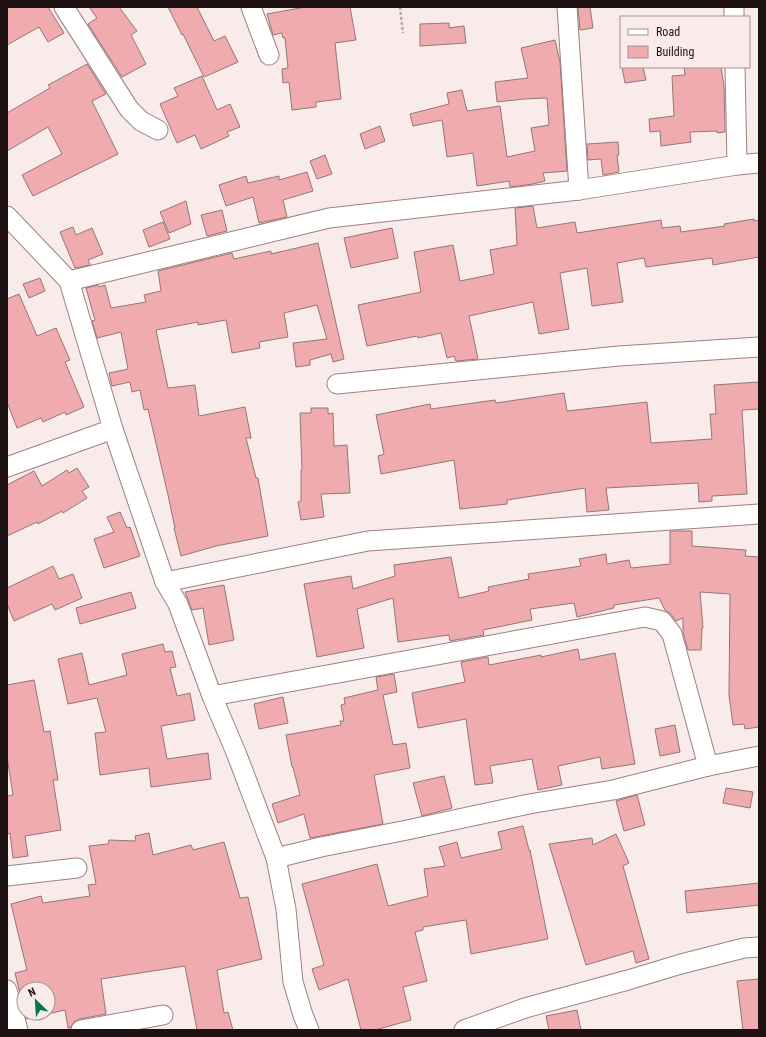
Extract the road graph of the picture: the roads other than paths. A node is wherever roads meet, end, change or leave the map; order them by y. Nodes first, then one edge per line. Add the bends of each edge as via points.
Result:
1 (64, 7) edge
2 (251, 7) edge
3 (567, 7) edge
4 (269, 55) dead end
5 (735, 68) edge
6 (158, 130) dead end
7 (759, 163) edge
8 (737, 165) junction
9 (579, 190) junction
10 (7, 216) edge
11 (69, 280) junction
12 (759, 347) edge
13 (337, 384) dead end
14 (113, 429) junction
15 (7, 468) edge
16 (759, 514) edge
17 (165, 582) junction
18 (212, 696) junction
19 (759, 756) edge
20 (708, 766) junction
21 (276, 858) junction
22 (77, 868) dead end
23 (7, 876) edge
24 (759, 947) edge
25 (7, 990) edge
26 (163, 1014) dead end
27 (18, 1030) edge
28 (81, 1030) edge
29 (309, 1030) edge
30 (464, 1030) edge

1 - 6 street via 129,109 141,121
2 - 4 street
3 - 9 street
5 - 8 street
7 - 8 street
8 - 9 street
9 - 11 street via 329,218
10 - 11 street
11 - 14 street
12 - 13 street via 619,356
14 - 15 street
14 - 17 street
16 - 17 street via 368,542
17 - 18 street via 178,604
18 - 20 street via 646,617 662,622 672,634
18 - 21 street
19 - 20 street
20 - 21 street via 613,790 529,804
21 - 29 street via 286,909 293,982
22 - 23 street
24 - 30 street via 744,948 681,964 525,1008
25 - 27 street
26 - 28 street

